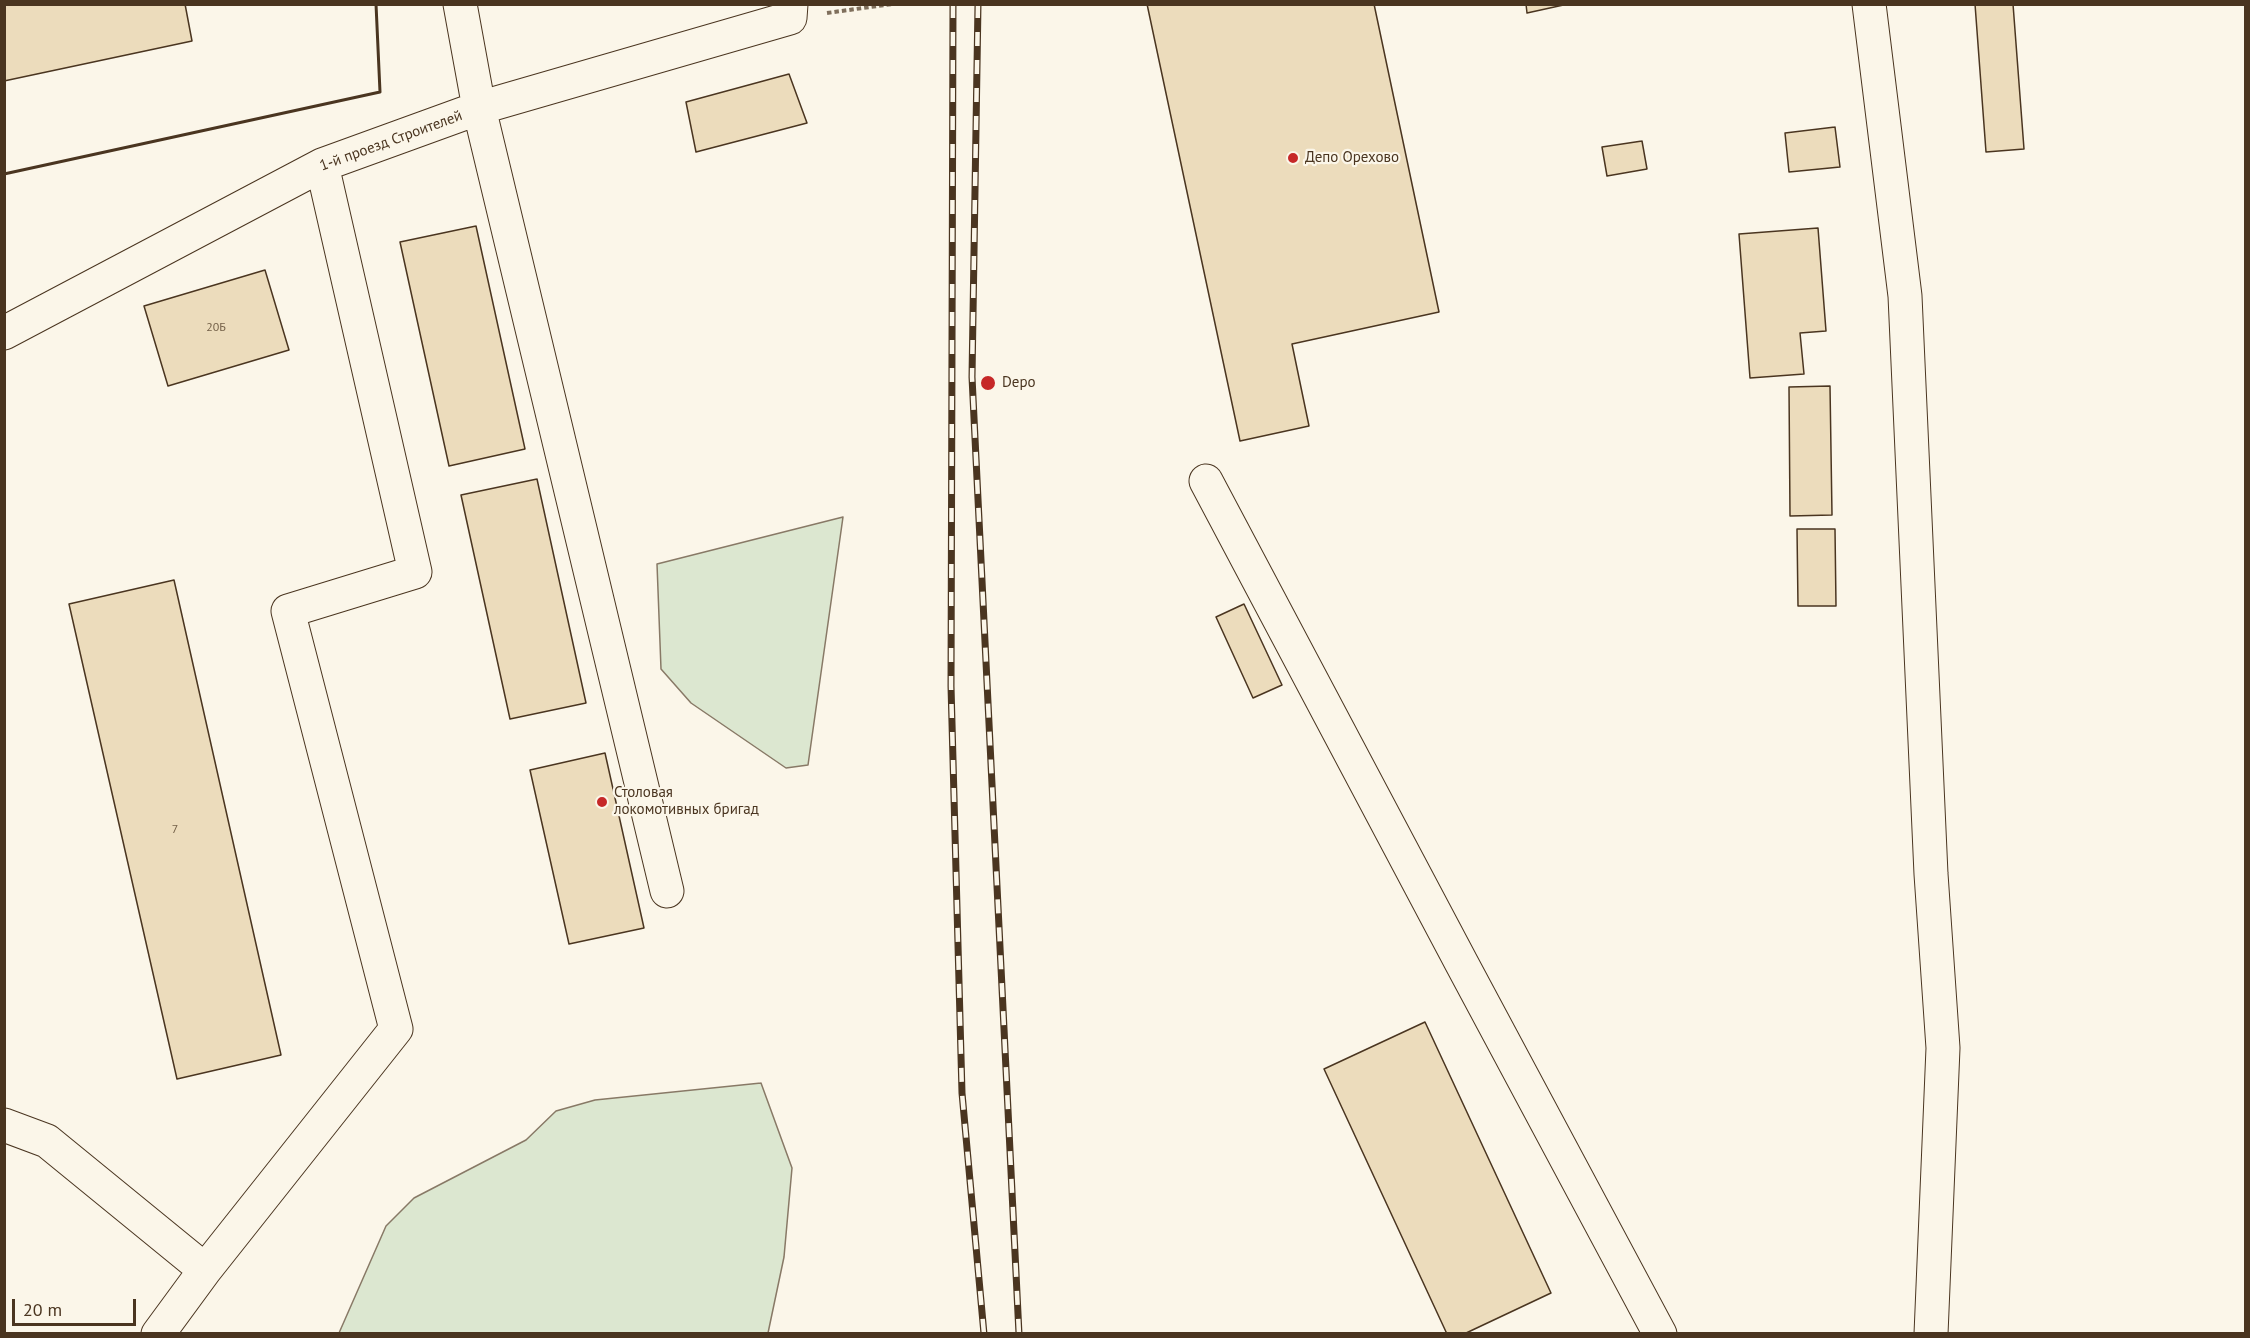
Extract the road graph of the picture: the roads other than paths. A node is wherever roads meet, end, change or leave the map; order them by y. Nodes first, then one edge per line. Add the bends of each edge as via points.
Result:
1 (460, 4) edge
2 (1869, 4) edge
3 (791, 11) edge
4 (479, 108) junction
5 (322, 165) junction
6 (4, 333) edge
7 (1206, 481) dead end
8 (667, 891) dead end
9 (4, 1125) edge
10 (205, 1270) junction
11 (158, 1334) edge
12 (1660, 1334) edge
13 (1931, 1334) edge

1 - 4 street
2 - 13 street via 1905,296 1942,1048
3 - 4 street, 1-й проезд Строителей
4 - 5 street, 1-й проезд Строителей
4 - 8 street
5 - 6 street, 1-й проезд Строителей
5 - 10 street via 415,572 288,611 396,1029
7 - 12 street
9 - 10 street via 47,1141
10 - 11 street

